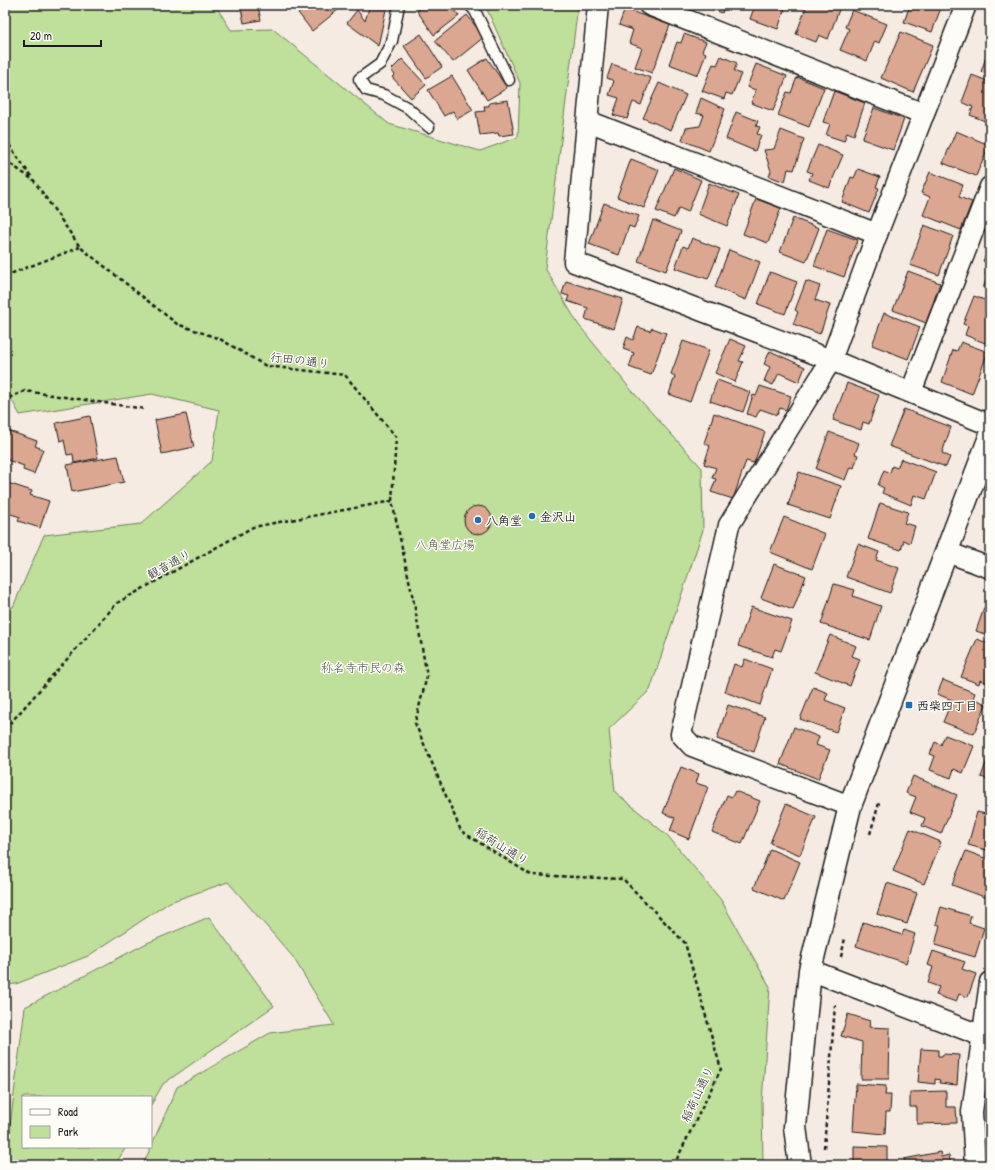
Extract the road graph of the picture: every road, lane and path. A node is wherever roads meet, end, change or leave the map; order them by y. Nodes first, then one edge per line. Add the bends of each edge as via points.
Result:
1 (399, 5) edge
2 (470, 5) edge
3 (598, 5) edge
4 (649, 5) edge
5 (966, 5) edge
6 (509, 80) dead end
7 (924, 114) junction
8 (588, 121) junction
9 (429, 127) dead end
10 (5, 139) edge
11 (5, 160) edge
12 (35, 181) junction
13 (990, 187) edge
14 (877, 234) junction
15 (80, 247) junction
16 (5, 276) edge
17 (831, 360) junction
18 (911, 392) junction
19 (5, 403) edge
20 (145, 409) dead end
21 (990, 424) edge
22 (990, 437) edge
23 (392, 501) junction
24 (947, 552) junction
25 (990, 568) edge
26 (5, 729) edge
27 (882, 795) dead end
28 (850, 806) junction
29 (869, 839) dead end
30 (845, 936) dead end
31 (810, 970) junction
32 (837, 980) junction
33 (990, 982) edge
34 (986, 1038) edge
35 (824, 1150) dead end
36 (674, 1165) edge
37 (800, 1165) edge
38 (975, 1165) edge

1 - 9 lane via 392,41 380,64 359,79 366,90 384,94 408,108
2 - 6 lane
3 - 8 street
4 - 7 street
5 - 7 street
7 - 14 street
8 - 14 street
8 - 17 street via 574,262
10 - 12 path, 行田の通り
11 - 12 path
12 - 15 path, 行田の通り
13 - 18 street
14 - 17 street
15 - 16 path
15 - 23 path, 行田の通り via 177,324 220,339 266,366 345,375 396,437
17 - 18 street
17 - 28 street via 730,525 681,734 692,746
18 - 21 street
19 - 20 path via 6,399 25,391
22 - 24 street
23 - 26 path, 観音通り via 253,527 117,603
23 - 36 path, 稲荷山通り via 427,676 415,723 460,831 531,875 623,880 685,943 721,1069
24 - 25 street
24 - 28 street
27 - 29 path
28 - 31 street
30 - 32 path
31 - 32 street
31 - 37 street via 795,1127
32 - 34 street
32 - 35 path
33 - 34 street
34 - 38 street via 972,1112

